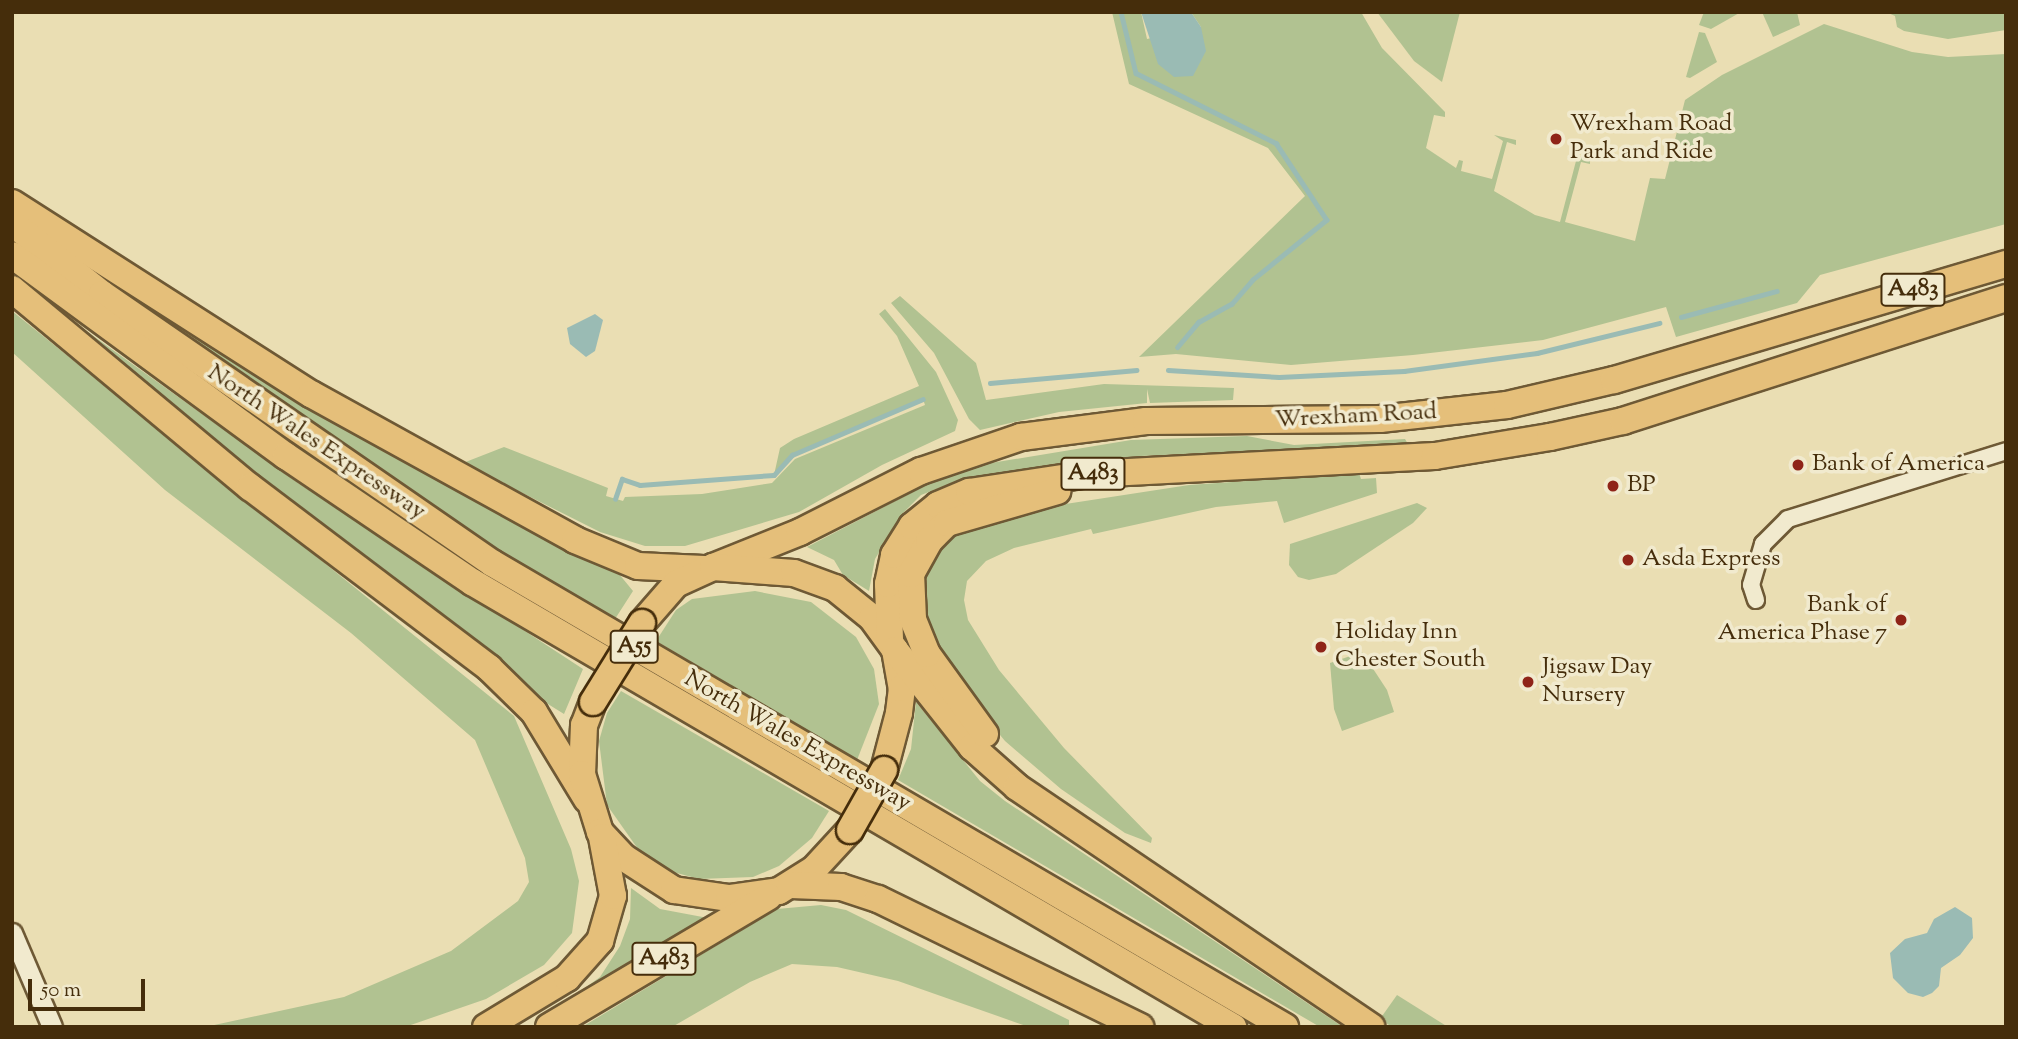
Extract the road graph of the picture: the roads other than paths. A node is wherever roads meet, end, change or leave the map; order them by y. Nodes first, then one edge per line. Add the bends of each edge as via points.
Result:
1 (12, 203) edge
2 (12, 223) edge
3 (12, 255) edge
4 (2006, 264) edge
5 (12, 289) edge
6 (2006, 298) edge
7 (2006, 451) edge
8 (1090, 474) junction
9 (709, 568) junction
10 (1756, 600) dead end
11 (892, 644) junction
12 (587, 799) junction
13 (600, 832) junction
14 (1141, 866) junction
15 (785, 888) junction
16 (12, 933) edge
17 (52, 1027) edge
18 (486, 1027) edge
19 (549, 1027) edge
20 (1141, 1027) edge
21 (1233, 1027) edge
22 (1285, 1027) edge
23 (1371, 1027) edge

1 - 9 highway via 311,394 563,534 638,566
2 - 22 highway, North Wales Expressway / A55 via 113,302 492,563
3 - 21 highway, North Wales Expressway / A55 via 275,449 472,582
4 - 9 highway, Wrexham Road / A483 via 1614,380 1507,405 1380,419 1146,421 1021,437 921,471 800,532
5 - 12 highway via 250,487 489,668 534,712
6 - 8 highway, Wrexham Road / A483 via 1623,421 1550,437 1436,456
7 - 10 street via 1788,519 1763,544 1751,585
8 - 11 highway, Wrexham Road / A483 via 969,492 938,505 912,526 894,555 888,584
8 - 14 highway via 1049,495 947,523 920,553 911,574 909,596 927,654 972,722 1022,772
9 - 11 highway via 816,579 853,600
9 - 12 highway, Wrexham Road, bridge via 676,584 642,623 593,702 581,751
11 - 14 highway via 972,747 1017,787
11 - 15 highway, Wrexham Road, bridge via 902,688 884,770 850,831
12 - 13 highway
13 - 15 highway via 623,857 674,890 729,898
13 - 18 highway, A483 via 613,896 600,941 567,978
14 - 23 highway
15 - 19 highway, A483
15 - 20 highway via 841,887 878,899
16 - 17 street

